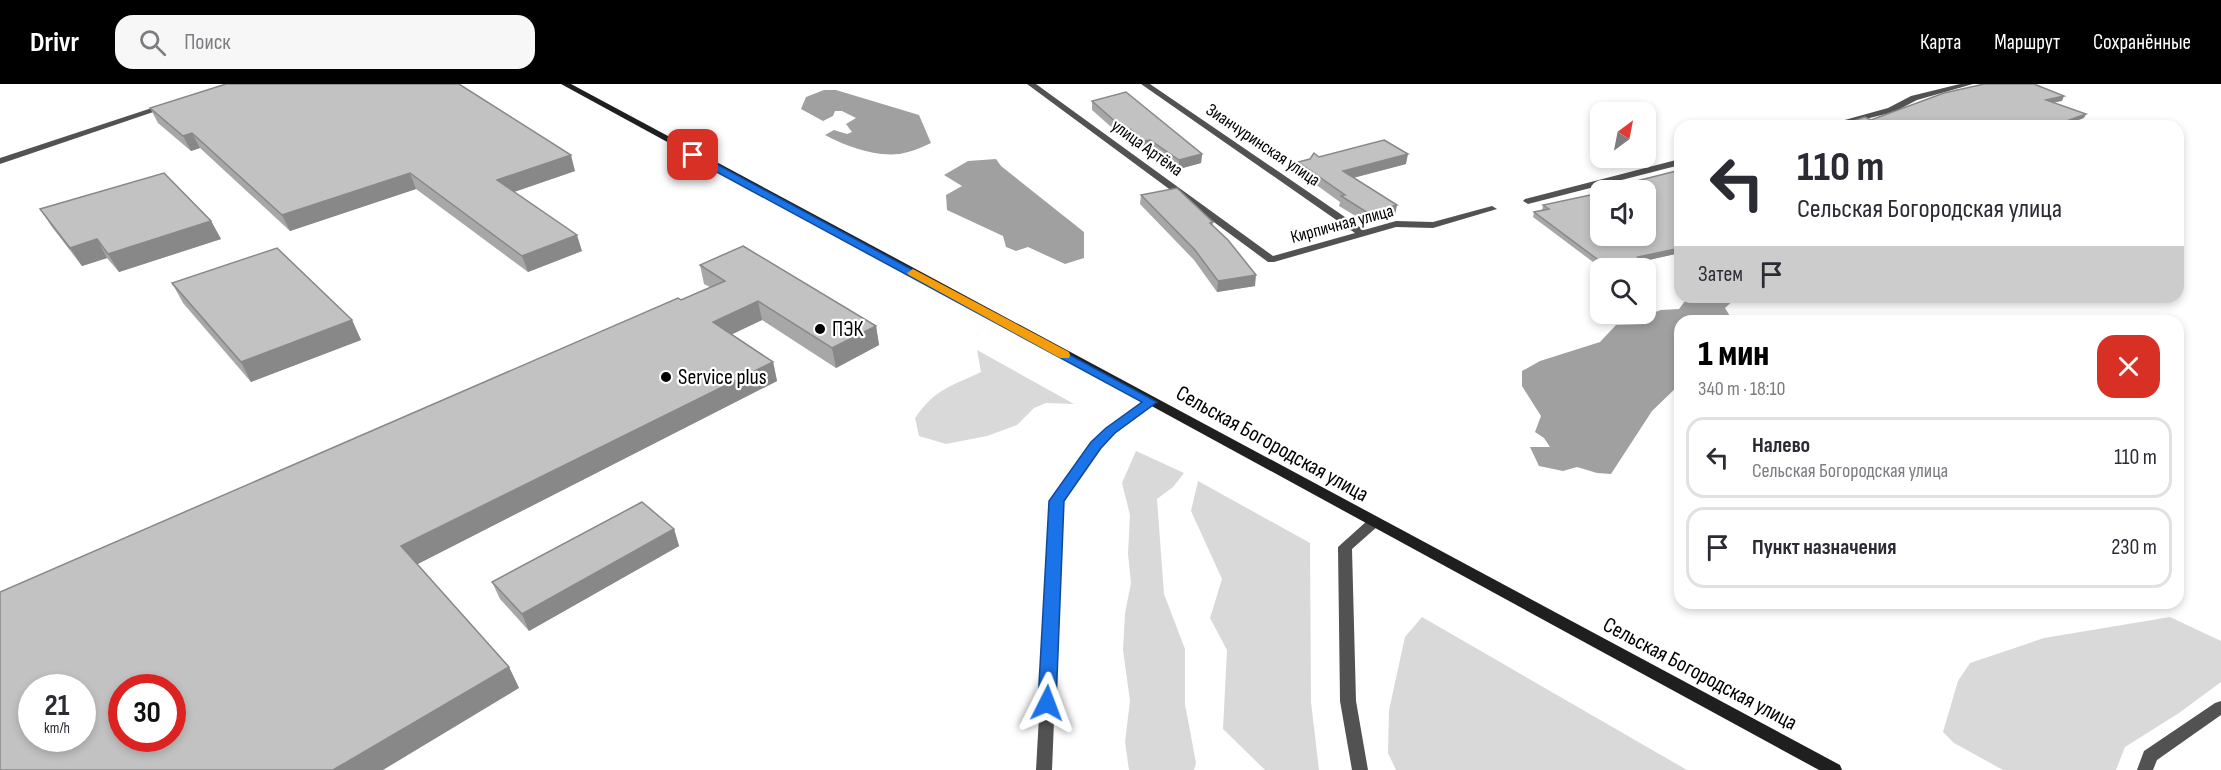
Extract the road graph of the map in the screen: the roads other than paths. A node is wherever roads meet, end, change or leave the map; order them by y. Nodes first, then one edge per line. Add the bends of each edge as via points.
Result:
1 (565, 84) edge
2 (1031, 84) edge
3 (1145, 84) edge
4 (1969, 84) edge
5 (179, 102) edge
6 (1851, 120) edge
7 (0, 161) edge
8 (1674, 164) edge
9 (1528, 201) dead end
10 (1492, 209) dead end
11 (1363, 234) junction
12 (1271, 261) joint
13 (1151, 402) junction
14 (1373, 523) junction
15 (2221, 707) edge
16 (1044, 770) edge
17 (1360, 770) edge
18 (1834, 770) edge
19 (2145, 770) edge

1 - 13 main road, Сельская Богородская улица
2 - 12 street, улица Артёма
3 - 11 street, Зианчуринская улица
4 - 6 street
5 - 7 street
8 - 9 street
10 - 11 street, Кирпичная улица via 1433,225 1396,224
11 - 12 street, Кирпичная улица
13 - 14 main road, Сельская Богородская улица
13 - 16 street via 1110,430 1057,501
14 - 17 street via 1345,547 1348,701
14 - 18 main road, Сельская Богородская улица
15 - 19 street via 2150,756

